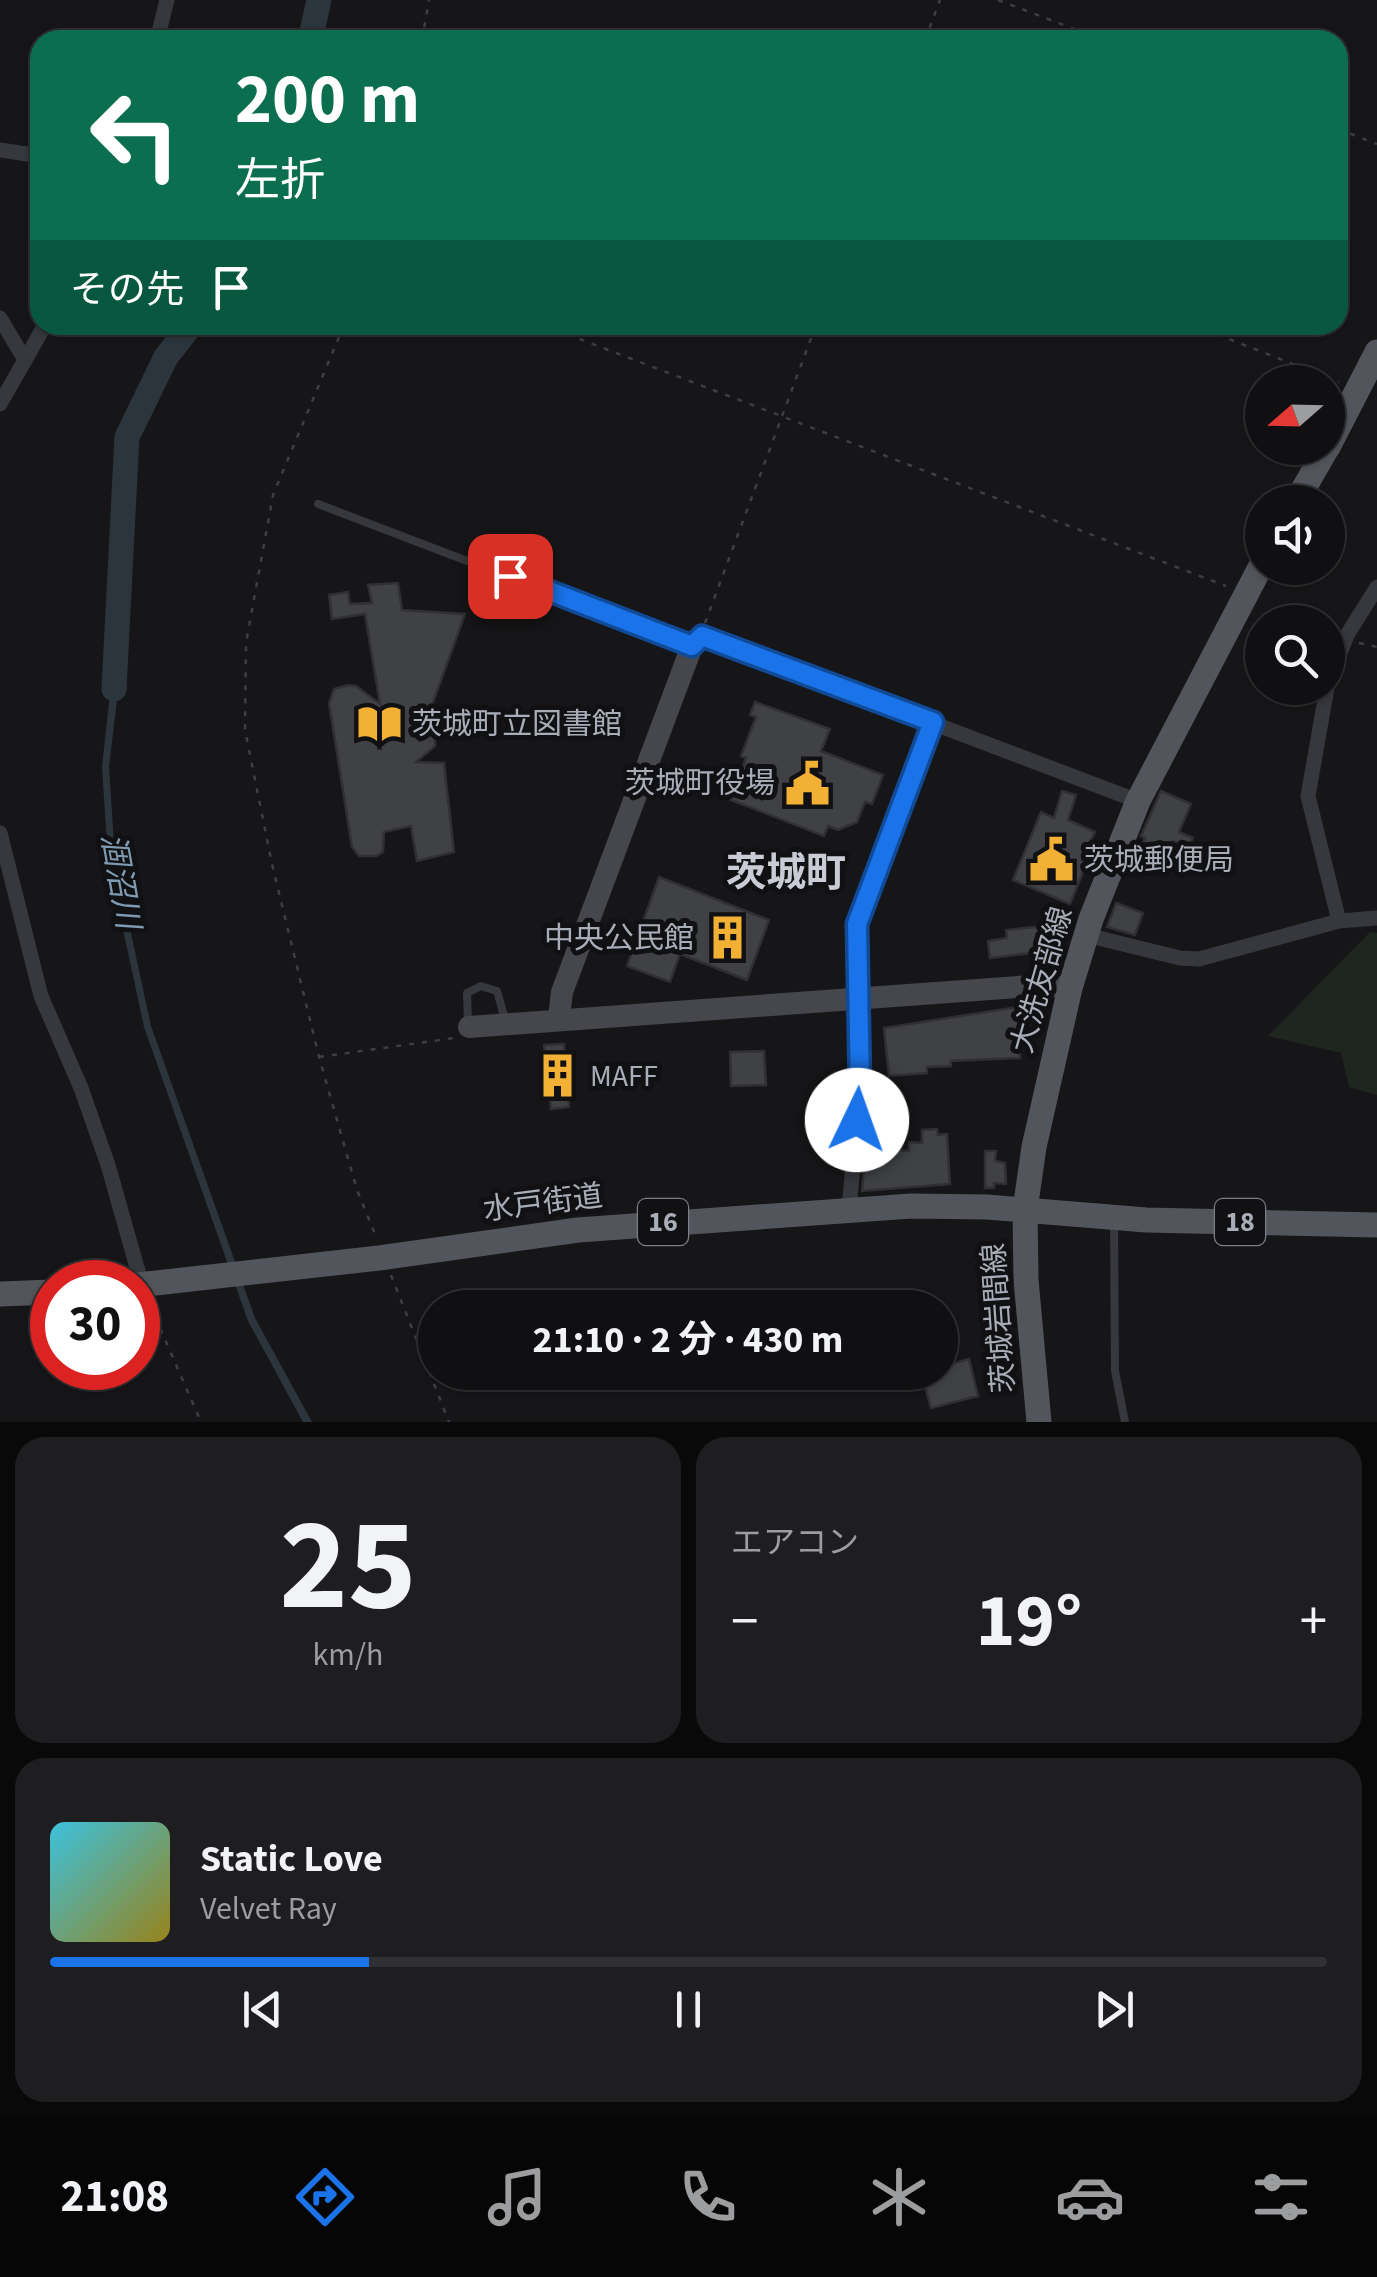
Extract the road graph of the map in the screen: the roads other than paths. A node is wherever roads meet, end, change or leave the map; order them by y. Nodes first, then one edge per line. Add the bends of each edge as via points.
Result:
1 (168, 0) edge
2 (160, 30) edge
3 (0, 150) edge
4 (30, 154) edge
5 (0, 318) edge
6 (39, 335) edge
7 (1377, 352) edge
8 (25, 360) junction
9 (0, 404) edge
10 (1345, 416) edge
11 (318, 504) dead end
12 (1251, 585) edge
13 (1377, 586) edge
14 (1345, 640) edge
15 (697, 641) junction
16 (1324, 705) edge
17 (933, 722) junction
18 (1138, 801) junction
19 (0, 833) edge
20 (2, 858) edge
21 (1377, 918) edge
22 (1339, 921) junction
23 (1086, 934) junction
24 (1070, 988) junction
25 (858, 999) junction
26 (559, 1018) junction
27 (506, 1023) junction
28 (468, 1027) joint
29 (849, 1210) junction
30 (1025, 1210) junction
31 (1114, 1218) junction
32 (1377, 1225) edge
33 (139, 1260) edge
34 (160, 1283) edge
35 (30, 1293) edge
36 (0, 1294) edge
37 (1038, 1422) edge
38 (1125, 1422) edge

1 - 2 street
3 - 4 street
5 - 8 street
6 - 8 street
7 - 10 main road
8 - 9 street
11 - 15 lane
12 - 18 main road, 大洗友部線
13 - 14 street
15 - 17 street
15 - 26 street via 562,992
16 - 22 street via 1308,796
17 - 18 street
17 - 25 lane via 857,924
18 - 23 main road, 大洗友部線
19 - 20 street
20 - 33 street via 41,996 94,1124
21 - 22 street
22 - 23 street via 1199,959
23 - 24 main road, 大洗友部線
24 - 25 street
24 - 30 main road, 大洗友部線
25 - 26 street
25 - 29 street via 860,1090
26 - 27 street
27 - 28 street
27 - 28 lane via 497,991 481,986 468,993
29 - 30 main road, 水戸街道 / 16
29 - 34 main road, 水戸街道 / 16 via 578,1230
30 - 31 main road, 水戸街道 / 18
30 - 37 main road, 茨城岩間線
31 - 32 main road, 水戸街道 / 18
31 - 38 lane via 1115,1371
35 - 36 main road

